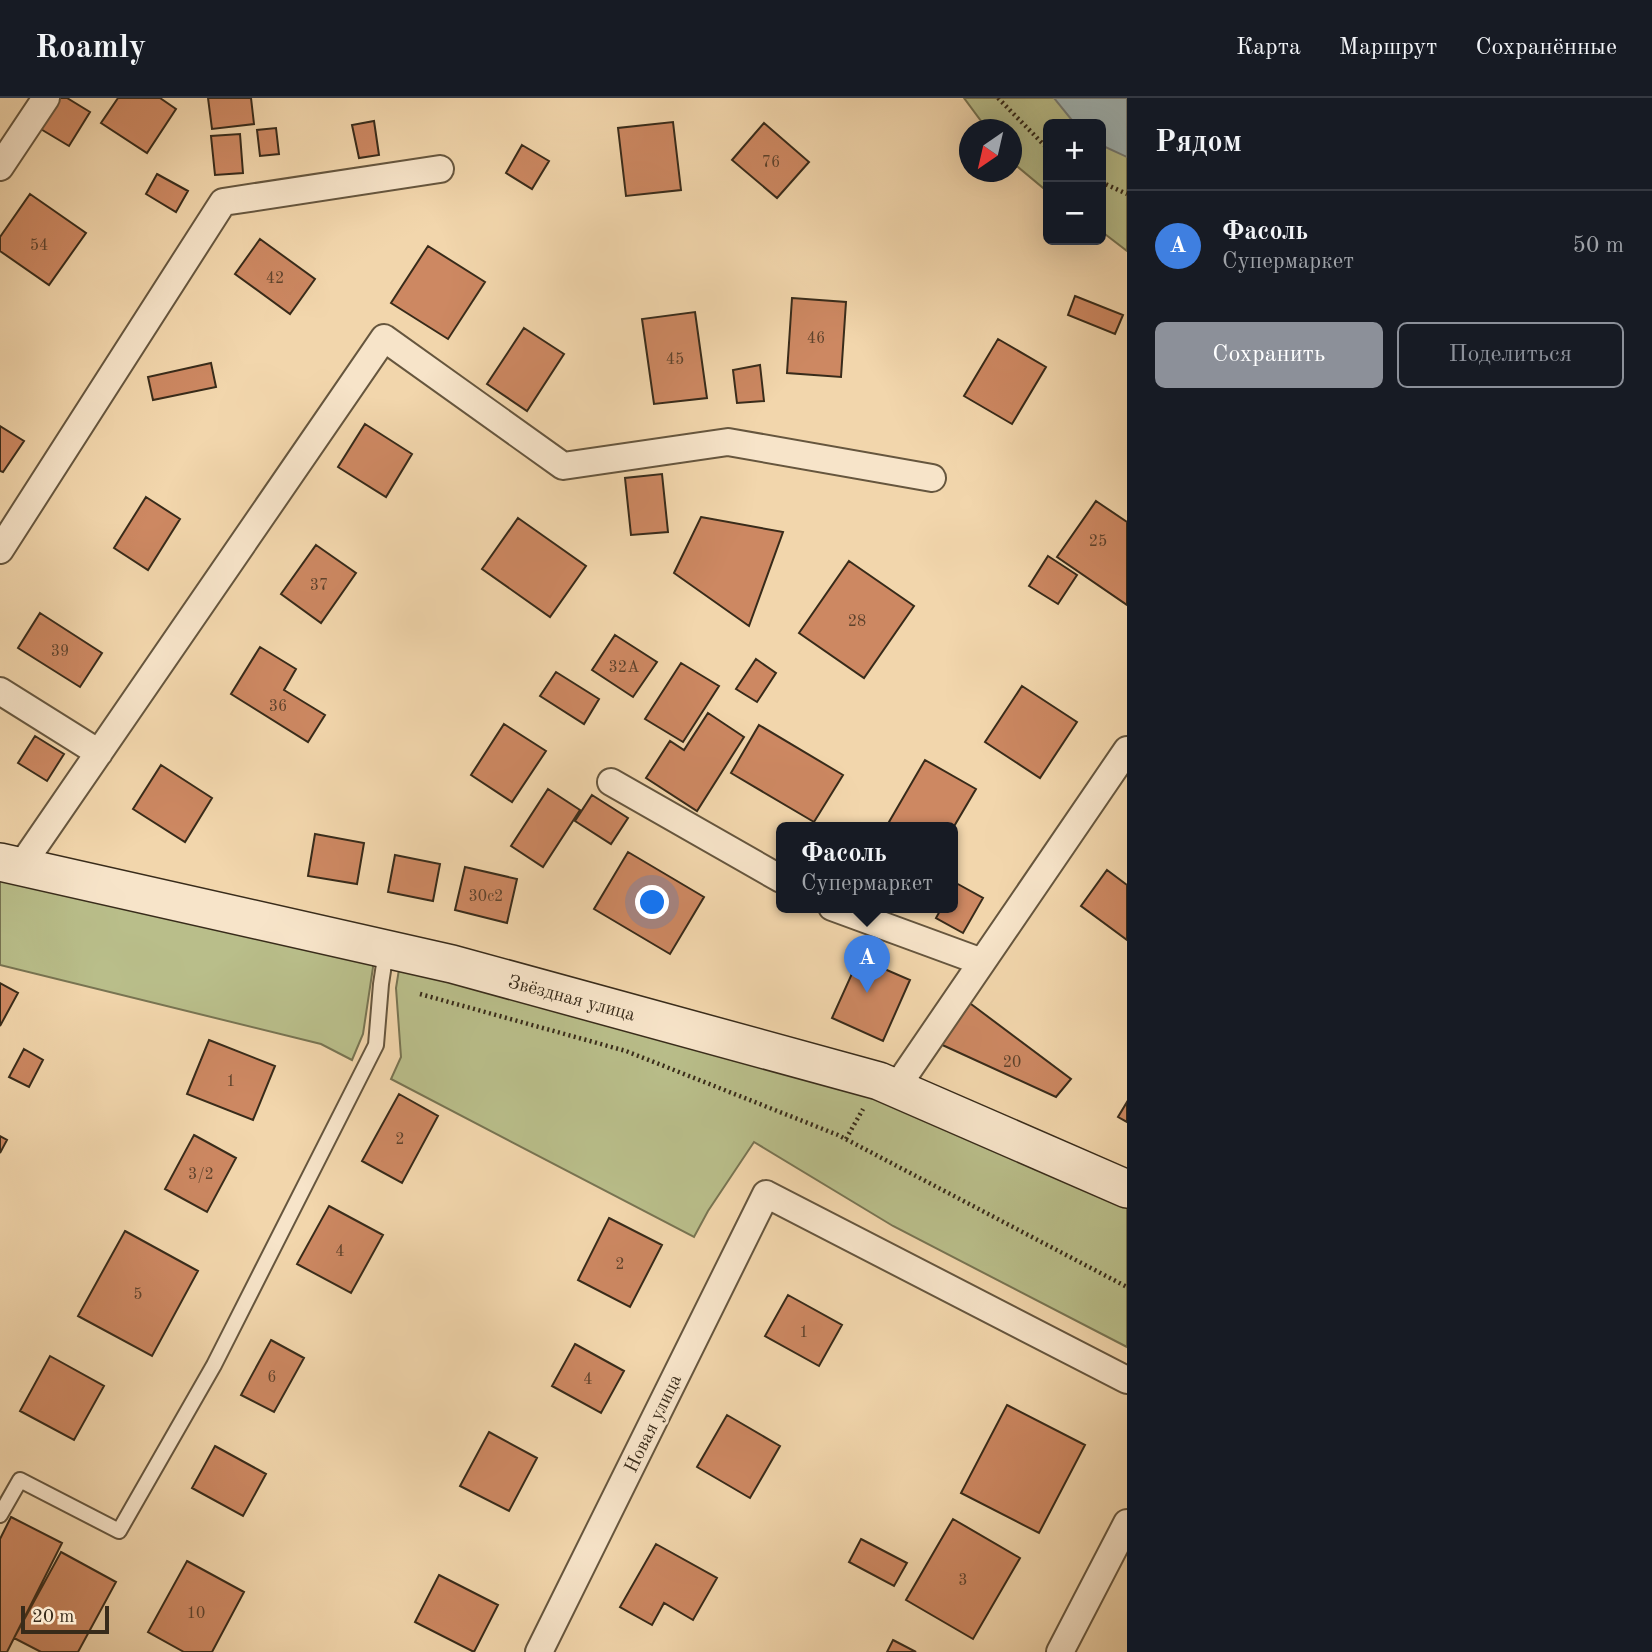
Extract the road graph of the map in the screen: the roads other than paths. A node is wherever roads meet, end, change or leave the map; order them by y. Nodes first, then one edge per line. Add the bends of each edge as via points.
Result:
1 (46, 98) edge
2 (0, 167) edge
3 (440, 169) dead end
4 (932, 478) dead end
5 (0, 550) edge
6 (0, 691) edge
7 (1127, 750) edge
8 (99, 753) junction
9 (611, 782) dead end
10 (10, 864) edge
11 (776, 876) edge
12 (848, 913) edge
13 (982, 962) junction
14 (383, 966) junction
15 (881, 1096) junction
16 (1127, 1189) edge
17 (1127, 1380) edge
18 (0, 1515) edge
19 (1127, 1523) edge
20 (539, 1652) edge
21 (1060, 1652) edge

1 - 2 street
3 - 5 street via 223,202
4 - 8 street via 728,442 563,466 384,338
6 - 8 street
7 - 13 street
8 - 10 street
9 - 11 street
10 - 14 street, Звёздная улица
12 - 13 street
13 - 15 street
14 - 15 street, Звёздная улица via 452,964 879,1081
14 - 18 lane via 376,1045 214,1365 119,1531 20,1480
15 - 16 street, Звёздная улица
17 - 20 street, Новая улица via 766,1194
19 - 21 street

